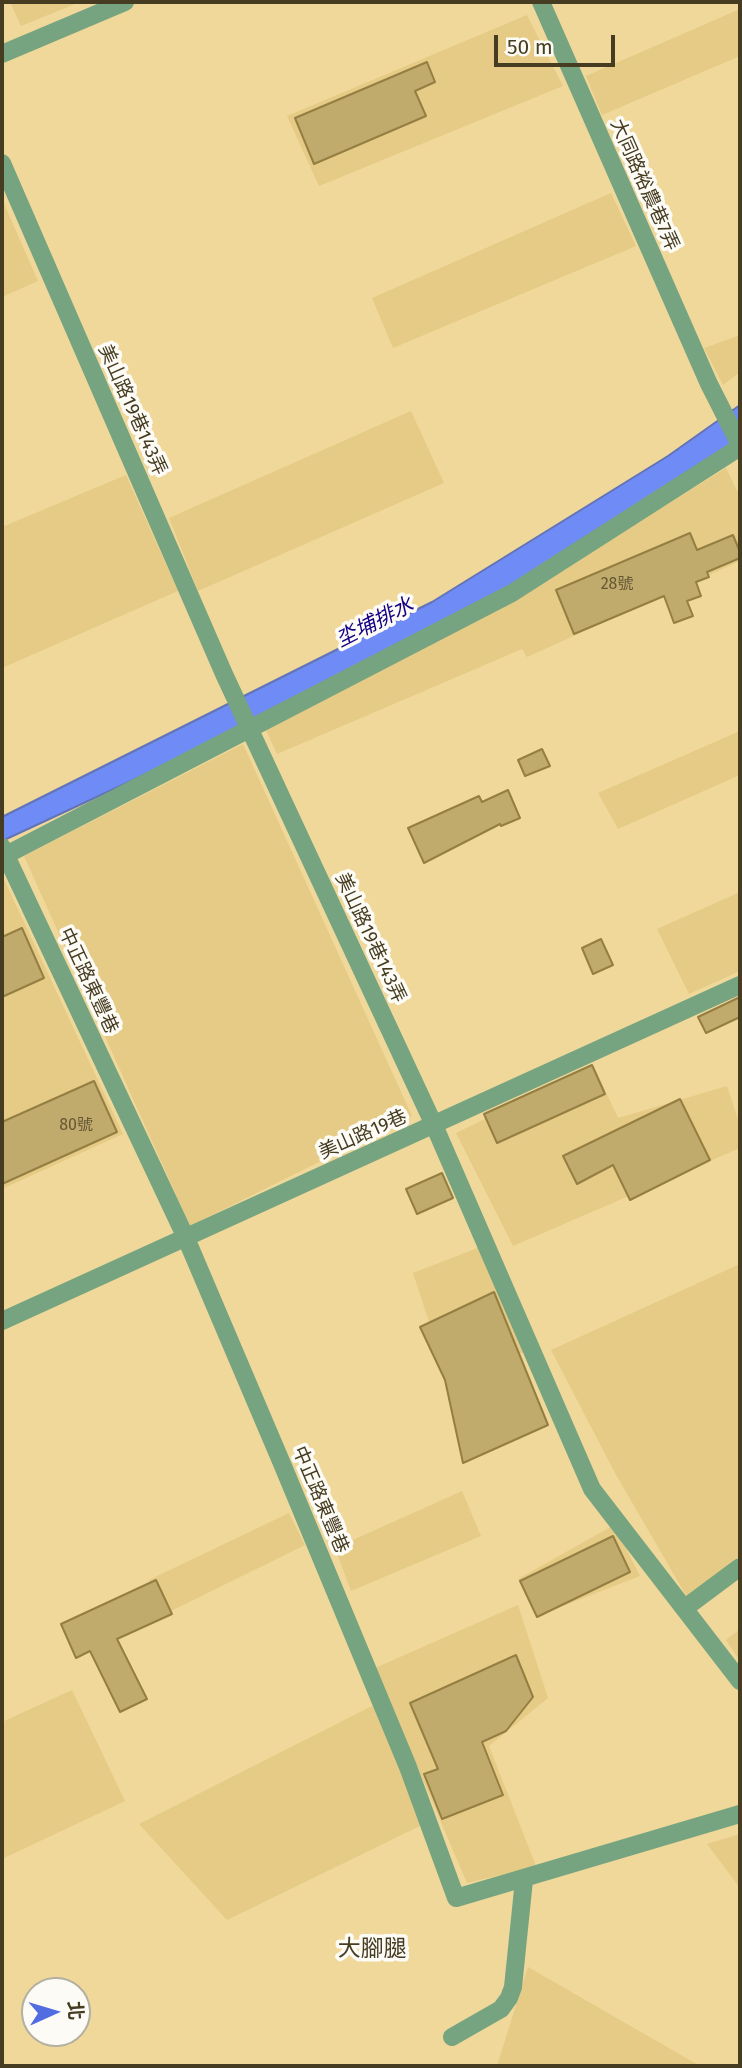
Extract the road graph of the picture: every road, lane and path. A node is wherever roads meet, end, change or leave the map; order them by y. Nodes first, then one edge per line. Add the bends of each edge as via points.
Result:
1 (125, 2) edge
2 (541, 2) edge
3 (2, 54) edge
4 (2, 163) edge
5 (740, 446) edge
6 (250, 730) junction
7 (3, 853) edge
8 (740, 985) edge
9 (434, 1125) junction
10 (186, 1238) junction
11 (2, 1321) edge
12 (740, 1567) edge
13 (685, 1608) junction
14 (740, 1681) edge
15 (740, 1814) edge
16 (524, 1880) junction
17 (452, 2037) dead end

1 - 3 street
2 - 5 street, 大同路裕農巷7弄
4 - 6 street, 美山路19巷143弄
5 - 6 street via 512,593
6 - 7 street
6 - 9 street, 美山路19巷143弄
7 - 10 street, 中正路東豐巷
8 - 9 street, 美山路19巷
9 - 10 street, 美山路19巷
9 - 13 street via 592,1489
10 - 11 street, 美山路19巷
10 - 16 street, 中正路東豐巷 via 408,1768 456,1898
12 - 13 street
13 - 14 street
15 - 16 street, 中正路東豐巷
16 - 17 street via 509,1998 501,2009

